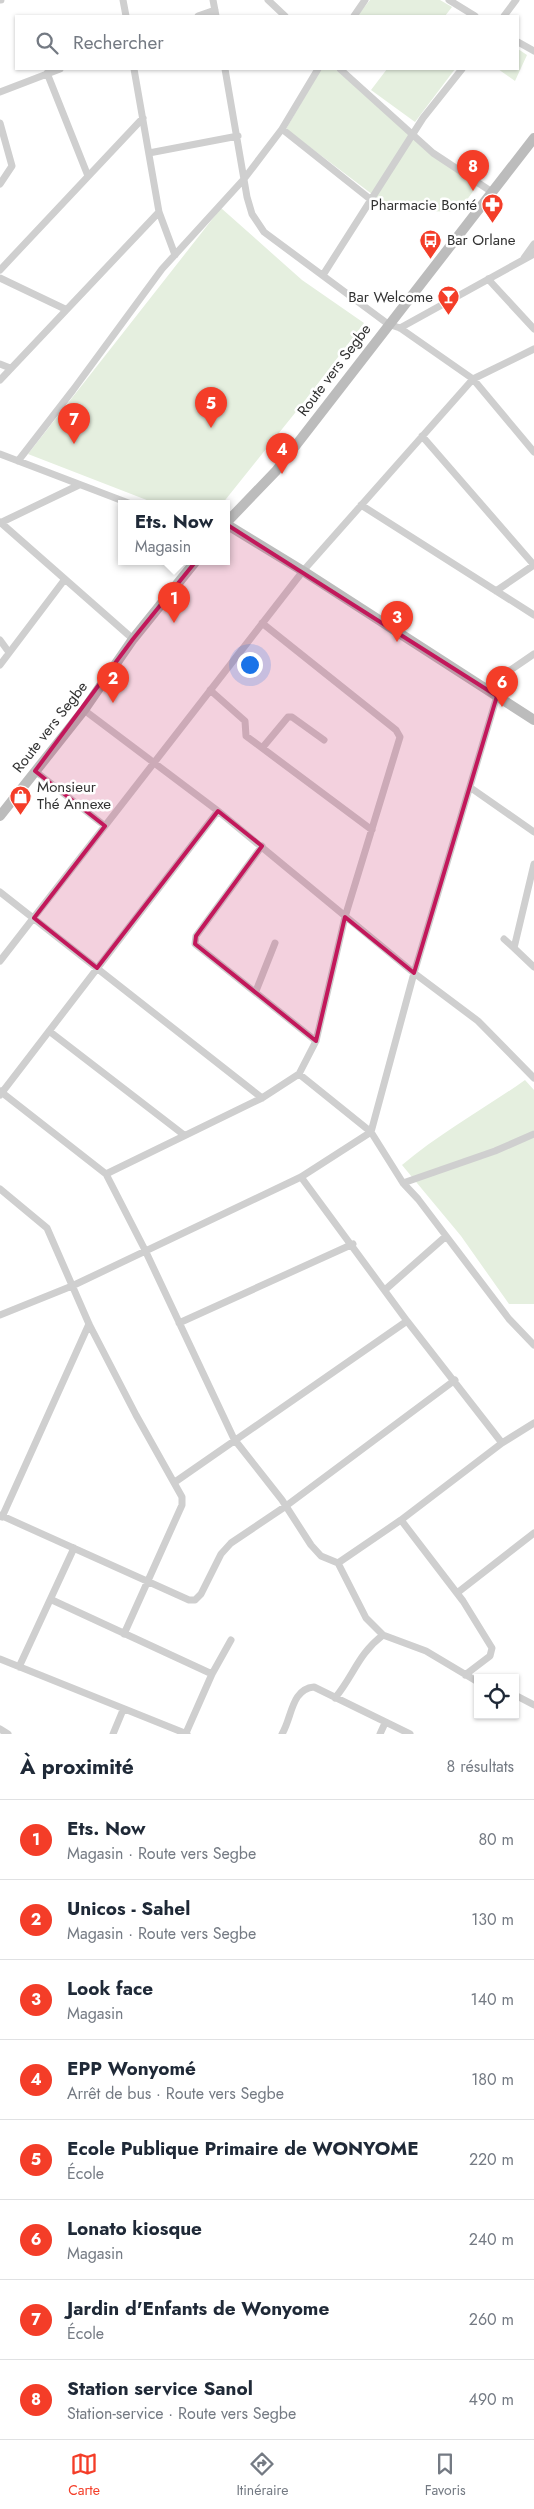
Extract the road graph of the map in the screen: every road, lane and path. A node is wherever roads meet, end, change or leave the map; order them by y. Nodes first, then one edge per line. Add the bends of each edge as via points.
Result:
1 (123, 0) edge
2 (213, 0) edge
3 (268, 0) edge
4 (365, 0) edge
5 (449, 0) edge
6 (516, 0) edge
7 (215, 13) edge
8 (126, 15) edge
9 (284, 15) edge
10 (355, 15) edge
11 (474, 15) edge
12 (505, 15) edge
13 (519, 43) edge
14 (534, 51) edge
15 (57, 70) edge
16 (134, 70) edge
17 (225, 70) edge
18 (317, 70) edge
19 (341, 70) edge
20 (461, 70) edge
21 (47, 74) junction
22 (0, 92) edge
23 (143, 118) junction
24 (0, 123) edge
25 (282, 129) junction
26 (414, 135) junction
27 (238, 136) junction
28 (534, 138) edge
29 (149, 153) junction
30 (88, 176) junction
31 (244, 179) junction
32 (0, 184) edge
33 (492, 192) junction
34 (370, 199) junction
35 (159, 212) junction
36 (534, 244) edge
37 (534, 254) edge
38 (175, 255) junction
39 (521, 260) junction
40 (0, 270) edge
41 (323, 275) junction
42 (0, 278) edge
43 (488, 279) junction
44 (65, 309) junction
45 (388, 324) junction
46 (400, 328) junction
47 (534, 329) edge
48 (534, 349) edge
49 (0, 364) edge
50 (10, 368) junction
51 (473, 379) junction
52 (0, 380) edge
53 (422, 436) junction
54 (534, 452) edge
55 (0, 454) edge
56 (18, 461) junction
57 (79, 485) junction
58 (119, 500) edge
59 (361, 505) junction
60 (230, 520) edge
61 (0, 523) edge
62 (230, 526) edge
63 (193, 565) edge
64 (534, 565) edge
65 (303, 571) junction
66 (65, 580) junction
67 (496, 591) junction
68 (534, 615) edge
69 (262, 624) junction
70 (133, 639) junction
71 (0, 640) edge
72 (8, 654) junction
73 (534, 654) edge
74 (0, 665) edge
75 (484, 688) junction
76 (210, 690) junction
77 (497, 696) junction
78 (84, 710) junction
79 (534, 720) edge
80 (324, 740) dead end
81 (263, 747) junction
82 (154, 763) junction
83 (35, 771) junction
84 (471, 788) junction
85 (218, 811) junction
86 (0, 816) edge
87 (105, 826) junction
88 (372, 830) junction
89 (534, 832) edge
90 (262, 846) junction
91 (534, 864) edge
92 (0, 892) edge
93 (345, 917) junction
94 (34, 918) junction
95 (504, 939) dead end
96 (275, 943) dead end
97 (514, 948) junction
98 (0, 961) edge
99 (534, 967) edge
100 (97, 968) junction
101 (414, 973) junction
102 (256, 991) junction
103 (49, 1031) junction
104 (316, 1041) junction
105 (300, 1074) junction
106 (534, 1078) edge
107 (0, 1093) edge
108 (262, 1098) junction
109 (371, 1132) junction
110 (534, 1134) edge
111 (184, 1135) junction
112 (106, 1174) junction
113 (301, 1177) junction
114 (403, 1183) junction
115 (0, 1189) edge
116 (445, 1237) junction
117 (353, 1244) junction
118 (145, 1250) junction
119 (72, 1286) junction
120 (386, 1289) junction
121 (0, 1314) edge
122 (407, 1320) junction
123 (179, 1323) junction
124 (89, 1324) junction
125 (534, 1345) edge
126 (455, 1380) junction
127 (534, 1423) edge
128 (234, 1439) junction
129 (502, 1443) junction
130 (175, 1482) junction
131 (286, 1506) junction
132 (1, 1516) edge
133 (401, 1520) junction
134 (534, 1533) edge
135 (74, 1548) junction
136 (338, 1563) junction
137 (147, 1580) junction
138 (457, 1593) junction
139 (52, 1600) junction
140 (124, 1634) junction
141 (383, 1635) junction
142 (231, 1640) dead end
143 (0, 1659) edge
144 (19, 1667) junction
145 (212, 1674) junction
146 (465, 1675) junction
147 (474, 1680) edge
148 (519, 1697) edge
149 (335, 1698) junction
150 (534, 1705) edge
151 (123, 1710) junction
152 (384, 1723) junction
153 (0, 1729) edge
154 (8, 1734) edge
155 (113, 1734) edge
156 (186, 1734) edge
157 (282, 1734) edge
158 (380, 1734) edge
159 (410, 1734) edge

1 - 8 street
2 - 7 street
3 - 9 street
4 - 10 street
5 - 11 street
6 - 12 street
13 - 14 street
15 - 21 street
16 - 23 street
17 - 27 street
18 - 25 street
19 - 26 street
20 - 26 street via 428,110
21 - 22 street
21 - 30 street
23 - 29 street
23 - 30 street
24 - 32 street via 12,166
25 - 31 street
25 - 34 street
26 - 33 street via 432,153
26 - 34 street
27 - 29 street
27 - 31 street
28 - 33 main road, Route vers Segbe
29 - 35 street
30 - 40 street
31 - 38 street
31 - 41 street via 259,226
33 - 45 main road, Route vers Segbe
34 - 41 street
35 - 38 street
35 - 44 street
36 - 39 street
37 - 39 street
38 - 56 street
39 - 43 street
41 - 45 street
42 - 44 street
43 - 46 street
43 - 47 street
44 - 50 street
45 - 46 street
45 - 60 main road, Route vers Segbe via 276,471
46 - 51 street
48 - 51 street
49 - 50 street
50 - 52 street
51 - 53 street
51 - 54 street
53 - 59 street
53 - 64 street
55 - 56 street
56 - 57 street
57 - 58 street
57 - 61 street
59 - 65 street
59 - 67 street
61 - 66 street
62 - 65 main road
63 - 70 main road, Route vers Segbe
64 - 67 street
65 - 69 street
65 - 75 main road
66 - 70 street
66 - 72 street
67 - 68 street
69 - 76 street
69 - 88 street via 399,734
70 - 78 main road, Route vers Segbe
71 - 72 street
72 - 74 street
73 - 75 street
75 - 77 main road
76 - 81 street via 245,721 246,736
76 - 82 street
77 - 79 main road
77 - 84 street
78 - 82 street
78 - 83 main road, Route vers Segbe
80 - 81 street via 288,717
81 - 88 street
82 - 85 street
82 - 87 street
83 - 86 main road, Route vers Segbe
83 - 87 street
84 - 89 street
84 - 101 street
85 - 90 street
85 - 100 street
87 - 94 street
88 - 93 street
90 - 93 street
90 - 102 street via 196,936 195,944
91 - 97 street
92 - 94 street
93 - 101 street
93 - 104 street
94 - 98 street
94 - 100 street
95 - 97 street
96 - 102 street
97 - 99 street
100 - 103 street
100 - 108 street
101 - 106 street via 478,1021
101 - 109 street
102 - 104 street
103 - 107 street
103 - 111 street
104 - 105 street
105 - 108 street
105 - 109 street
107 - 112 street
108 - 111 street
109 - 113 street
109 - 114 street
110 - 114 street via 496,1151
111 - 112 street
112 - 118 street
113 - 117 street
113 - 118 street
114 - 116 street
115 - 119 street via 47,1228
116 - 120 street
116 - 125 street via 508,1319
117 - 120 street
117 - 123 street
118 - 119 street
118 - 123 street
119 - 121 street
119 - 124 street
120 - 122 street
122 - 126 street
122 - 128 street
123 - 128 street
124 - 130 street
124 - 132 street
126 - 129 street
126 - 131 street
127 - 129 street
128 - 130 street
128 - 131 street
129 - 133 street
130 - 137 street via 182,1505
131 - 136 street via 321,1556
131 - 137 street via 225,1548 202,1594 195,1600
132 - 135 street
133 - 136 street
133 - 138 street
134 - 138 street
135 - 137 street
135 - 139 street
136 - 141 street via 366,1618
137 - 140 street
138 - 146 street via 492,1648 490,1656
139 - 140 street
139 - 144 street
140 - 145 street
141 - 146 street via 426,1651
141 - 149 street via 359,1659
142 - 145 street
143 - 144 street
144 - 151 street
145 - 156 street
146 - 147 street
148 - 150 street
149 - 152 street
149 - 157 street via 314,1687 302,1692 295,1700
151 - 155 street
151 - 156 street
152 - 158 street
152 - 159 street
153 - 154 street

